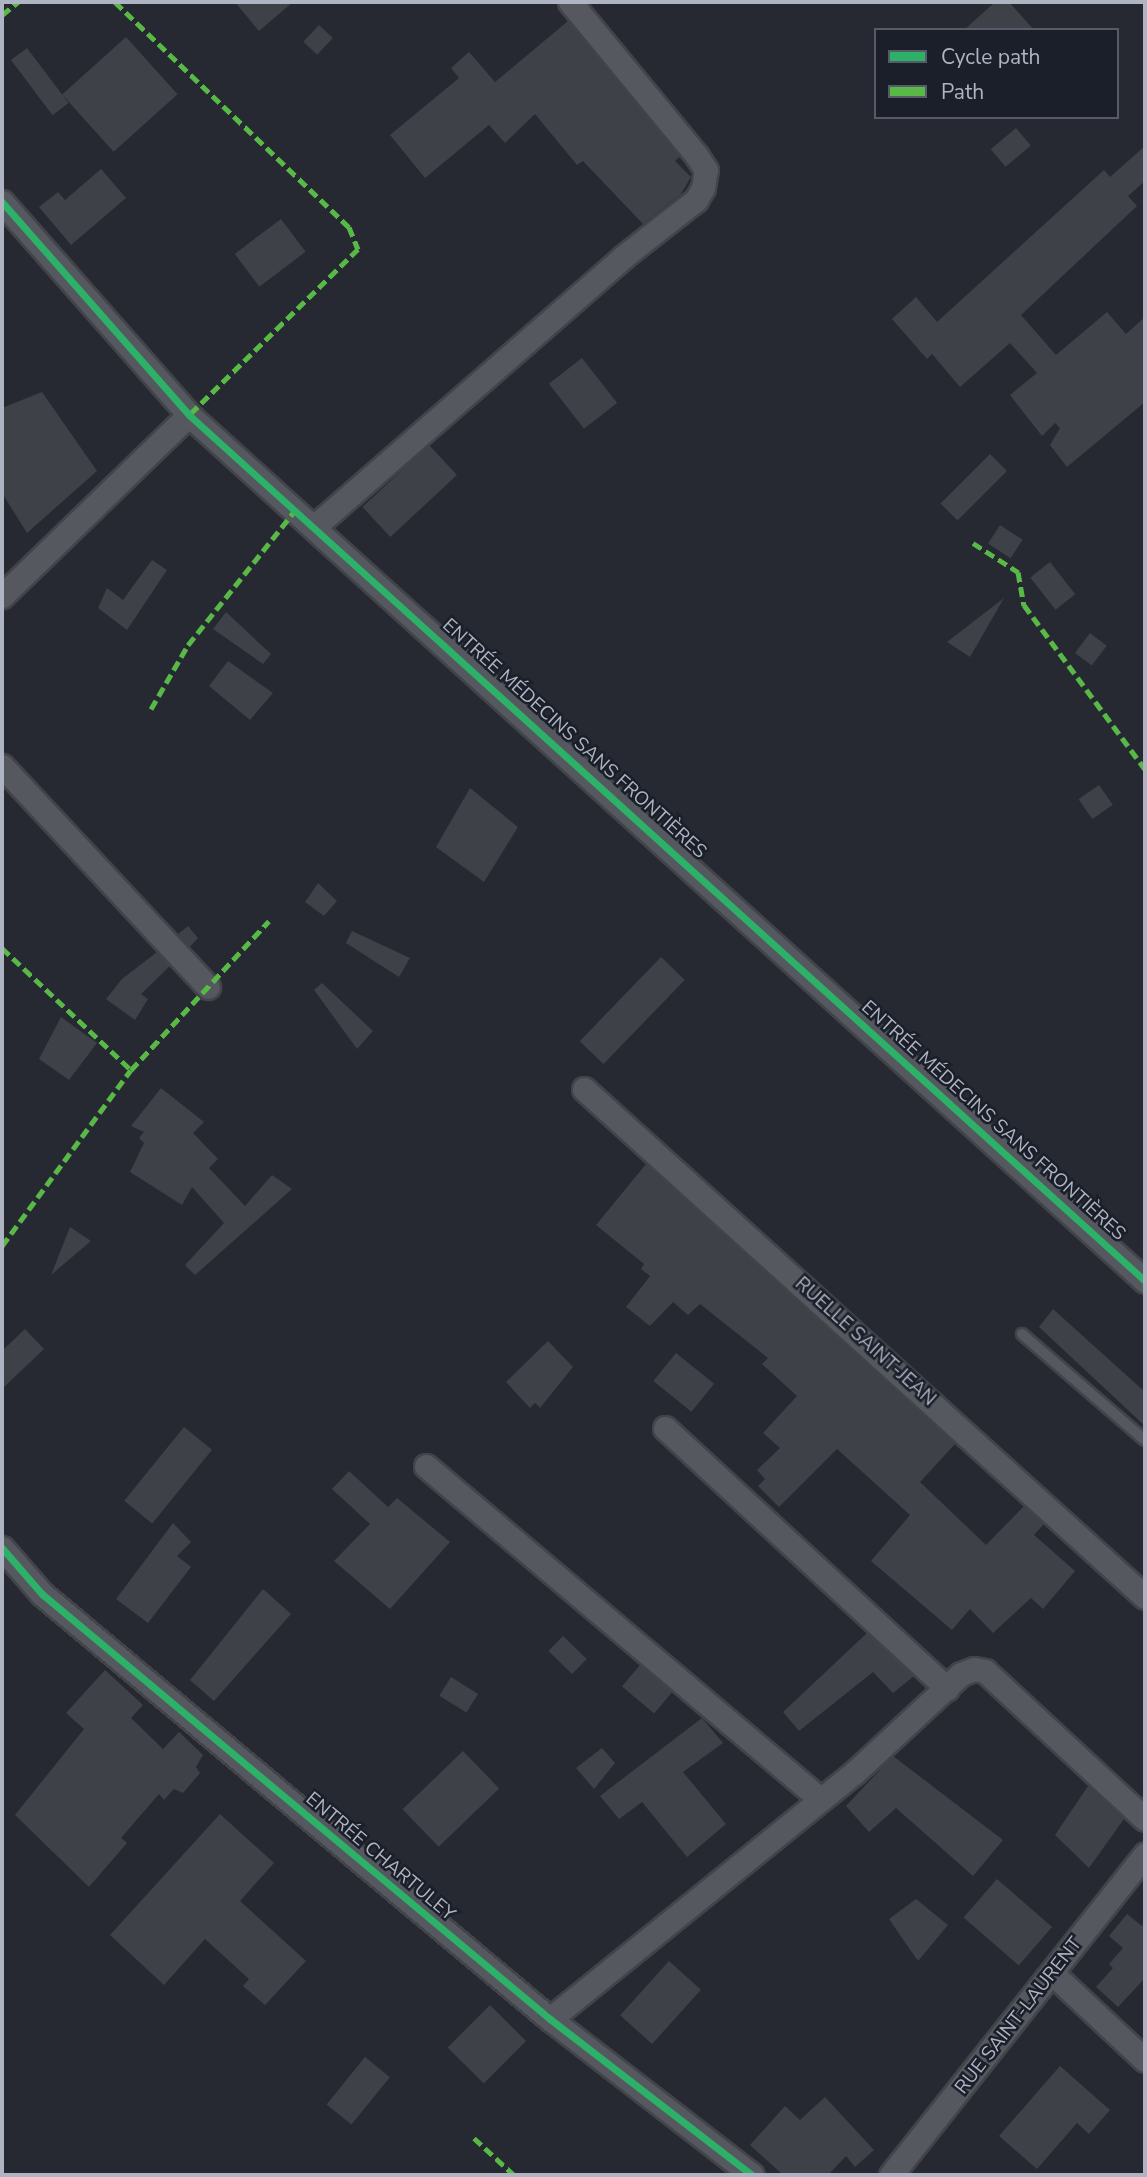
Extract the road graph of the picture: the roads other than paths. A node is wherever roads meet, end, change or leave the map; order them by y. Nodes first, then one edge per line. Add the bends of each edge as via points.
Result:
1 (570, 2) edge
2 (2, 202) edge
3 (189, 415) junction
4 (315, 526) junction
5 (2, 596) edge
6 (2, 766) edge
7 (208, 987) dead end
8 (584, 1089) dead end
9 (1145, 1281) edge
10 (1022, 1334) dead end
11 (665, 1428) dead end
12 (1145, 1440) edge
13 (426, 1466) dead end
14 (2, 1548) edge
15 (1145, 1597) edge
16 (947, 1688) junction
17 (820, 1799) junction
18 (1145, 1819) edge
19 (1145, 1854) edge
20 (1053, 1974) junction
21 (550, 2019) junction
22 (1145, 2060) edge
23 (752, 2175) edge
24 (891, 2175) edge

1 - 4 street via 697,156 706,170 704,188 696,200 623,257
2 - 3 street, ENTRÉE MÉDECINS SANS FRONTIÈRES
3 - 4 street, ENTRÉE MÉDECINS SANS FRONTIÈRES
3 - 5 street
4 - 9 street, ENTRÉE MÉDECINS SANS FRONTIÈRES
6 - 7 street
8 - 15 street, RUELLE SAINT-JEAN
10 - 12 lane
11 - 16 street
13 - 17 street
14 - 21 street, ENTRÉE CHARTULEY via 42,1594
16 - 17 street
16 - 18 street via 974,1668 985,1671
17 - 21 street
19 - 20 street, RUE SAINT-LAURENT
20 - 22 street
20 - 24 street, RUE SAINT-LAURENT
21 - 23 street, ENTRÉE CHARTULEY

